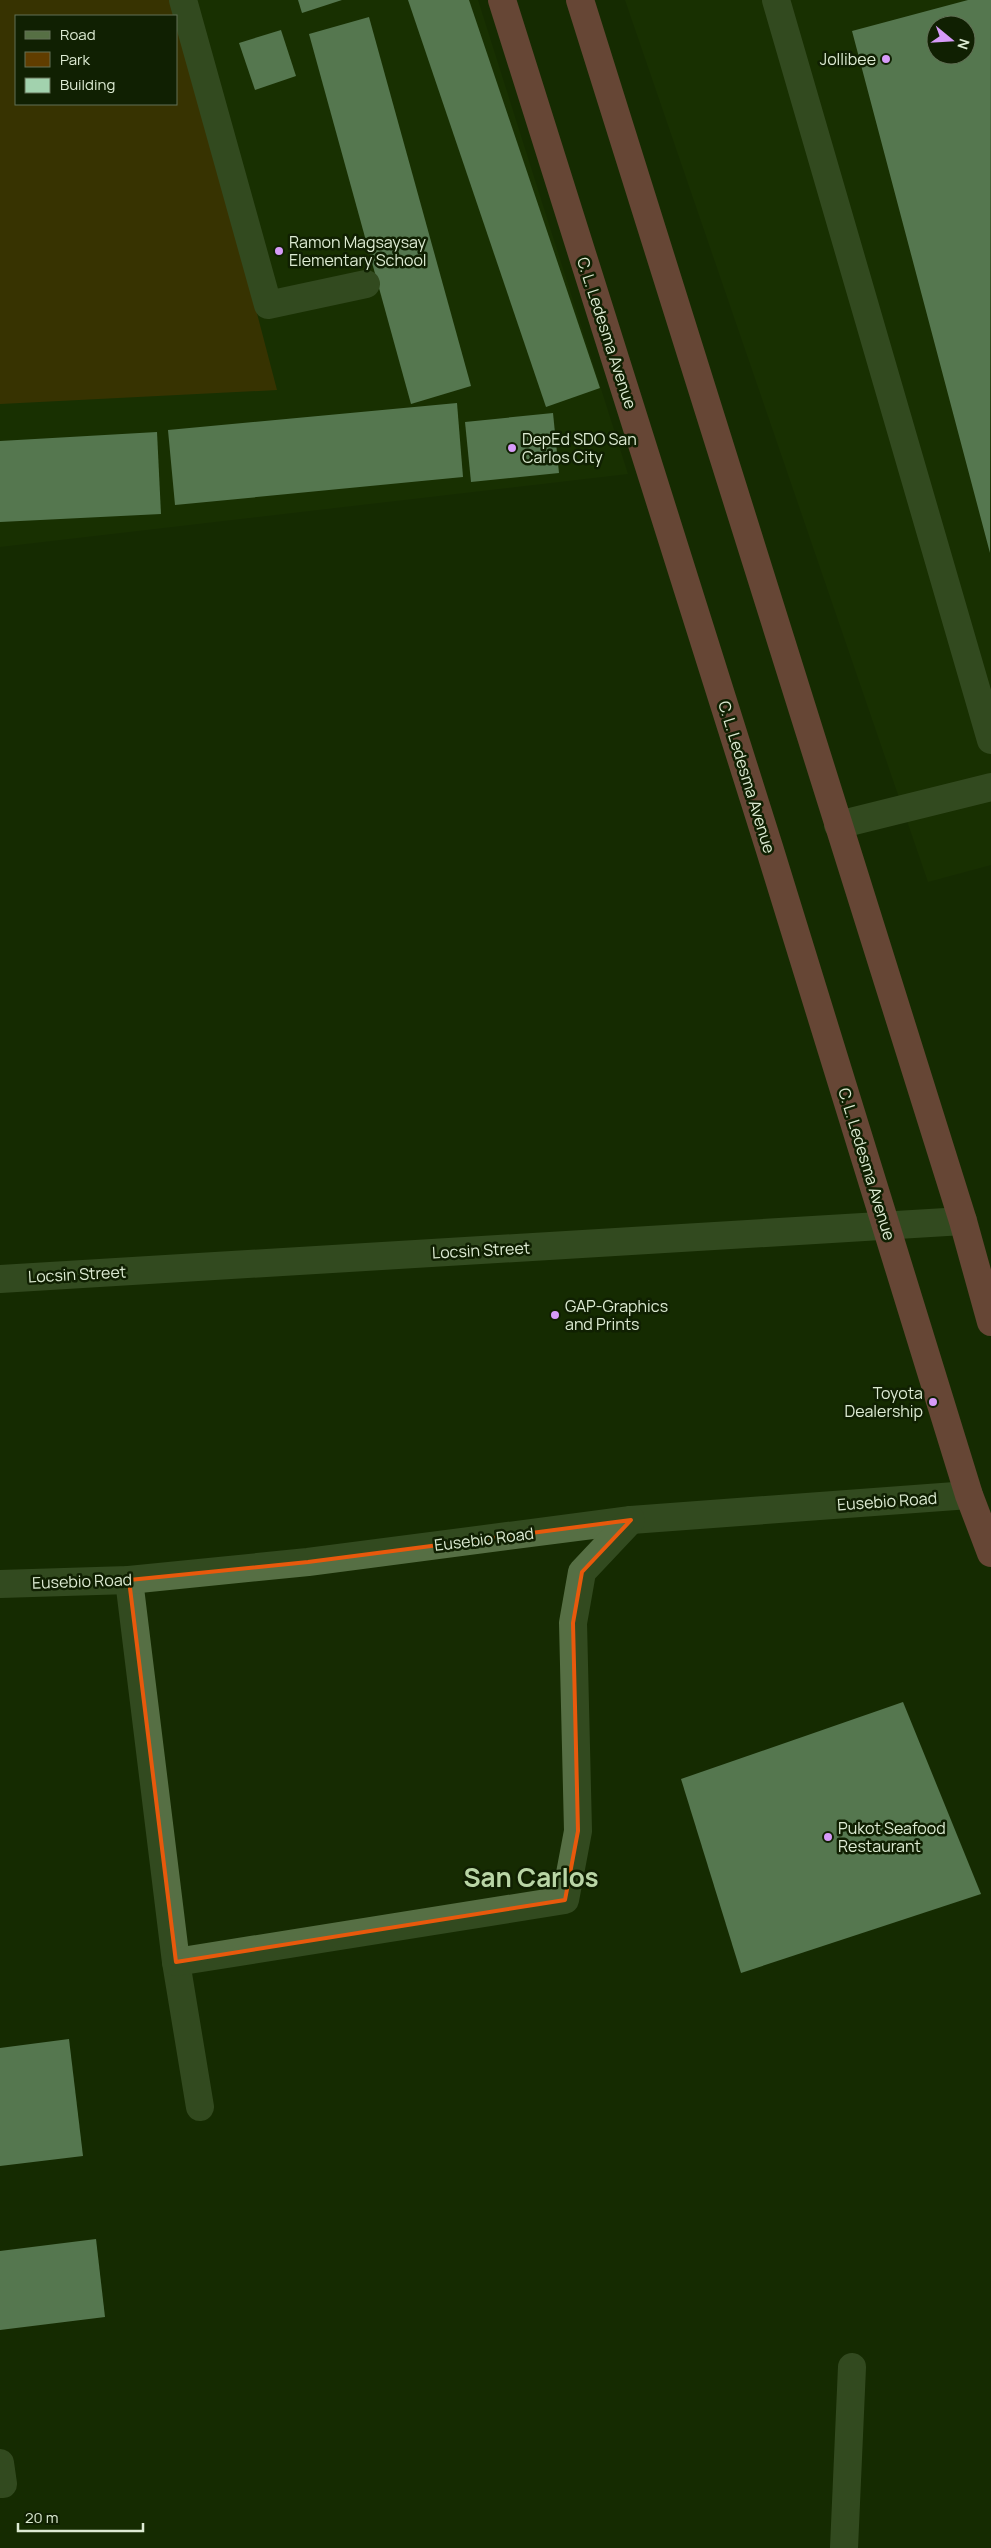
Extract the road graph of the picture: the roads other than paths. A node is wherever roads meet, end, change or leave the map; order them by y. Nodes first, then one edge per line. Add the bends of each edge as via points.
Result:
1 (183, 0) edge
2 (502, 0) edge
3 (580, 0) edge
4 (776, 0) edge
5 (366, 284) dead end
6 (991, 740) edge
7 (991, 786) edge
8 (838, 825) junction
9 (963, 1221) junction
10 (886, 1226) junction
11 (0, 1279) edge
12 (991, 1322) edge
13 (969, 1495) junction
14 (631, 1520) junction
15 (991, 1554) edge
16 (129, 1580) junction
17 (0, 1584) edge
18 (176, 1962) junction
19 (200, 2107) dead end
20 (852, 2367) dead end
21 (0, 2463) edge
22 (0, 2484) edge
23 (844, 2548) edge

1 - 5 street via 268,305
2 - 10 highway, C. L. Ledesma Avenue
3 - 8 highway
4 - 6 street
7 - 8 street
8 - 9 highway
9 - 10 street, Locsin Street
9 - 12 highway
10 - 11 street, Locsin Street
10 - 13 highway, C. L. Ledesma Avenue
13 - 14 street, Eusebio Road
13 - 15 highway, C. L. Ledesma Avenue
14 - 16 street, Eusebio Road via 308,1562
14 - 18 street via 582,1572 573,1622 578,1831 565,1900
16 - 17 street, Eusebio Road
16 - 18 street
18 - 19 street
20 - 23 street
21 - 22 street via 3,2484

